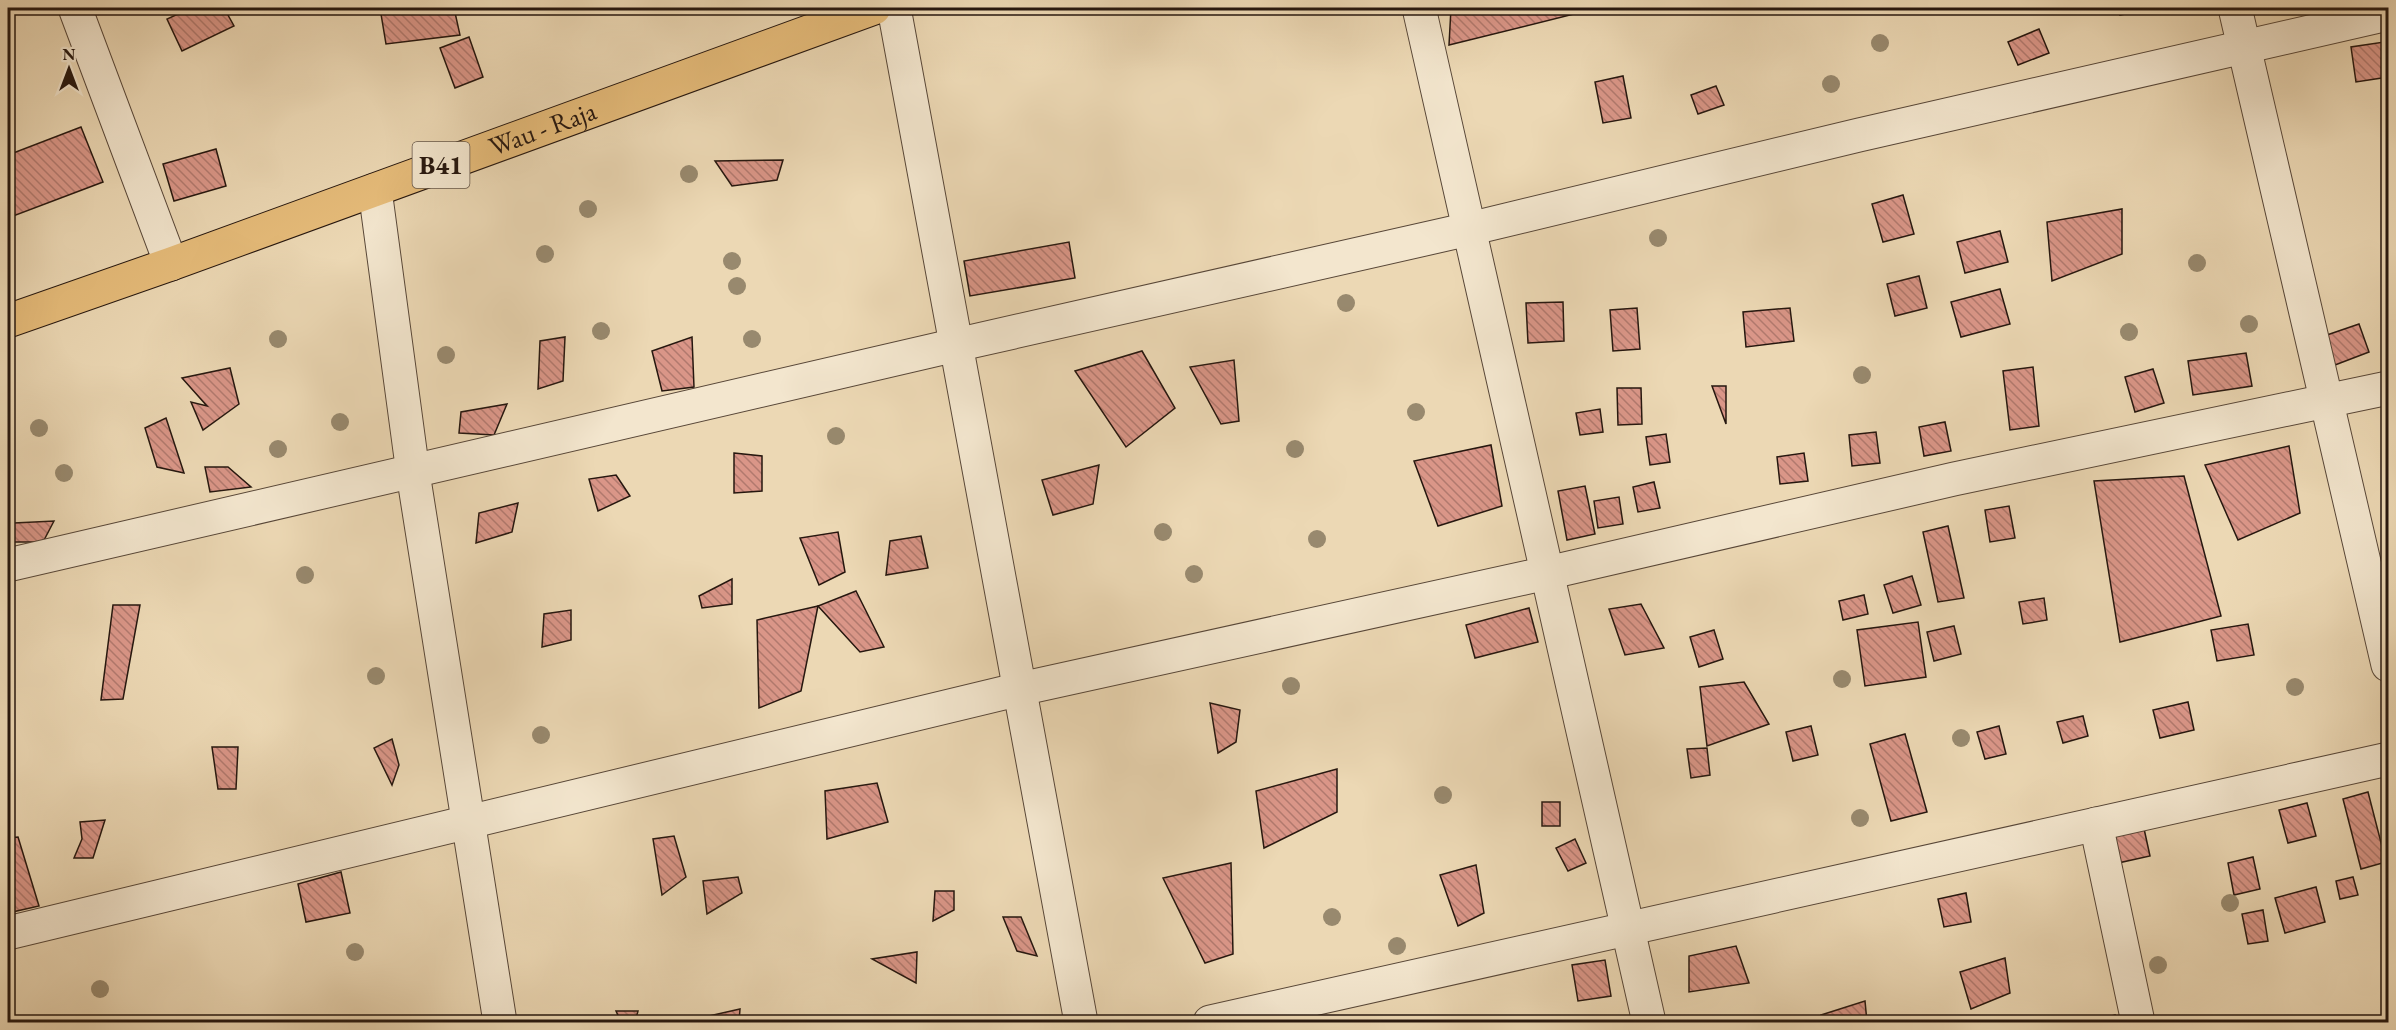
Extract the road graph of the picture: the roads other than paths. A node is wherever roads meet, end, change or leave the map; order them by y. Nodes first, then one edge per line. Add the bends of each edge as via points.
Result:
1 (75, 8) edge
2 (874, 8) edge
3 (894, 8) edge
4 (1419, 8) edge
5 (2235, 8) edge
6 (2388, 14) edge
7 (2244, 46) junction
8 (375, 190) junction
9 (1469, 230) junction
10 (171, 264) junction
11 (8, 321) edge
12 (956, 345) junction
13 (2388, 388) edge
14 (2326, 402) junction
15 (413, 473) junction
16 (8, 565) edge
17 (1547, 573) junction
18 (2388, 665) edge
19 (1020, 689) junction
20 (2388, 759) edge
21 (468, 822) junction
22 (2096, 824) junction
23 (1627, 929) junction
24 (8, 933) edge
25 (500, 1023) edge
26 (1081, 1023) edge
27 (1210, 1023) edge
28 (1649, 1023) edge
29 (2138, 1023) edge

1 - 10 street
2 - 8 main road, Wau - Raja / B41
3 - 12 street
4 - 9 street
5 - 7 street
6 - 7 street
7 - 9 street
7 - 14 street
8 - 10 main road, Wau - Raja / B41
8 - 15 street
9 - 12 street
9 - 17 street
10 - 11 main road, Wau - Raja / B41
12 - 15 street
12 - 19 street
13 - 14 street
14 - 17 street via 1954,478
14 - 18 street
15 - 16 street
15 - 21 street
17 - 19 street
17 - 23 street
19 - 21 street
19 - 26 street
20 - 22 street
21 - 24 street
21 - 25 street
22 - 23 street
22 - 29 street
23 - 27 street
23 - 28 street

